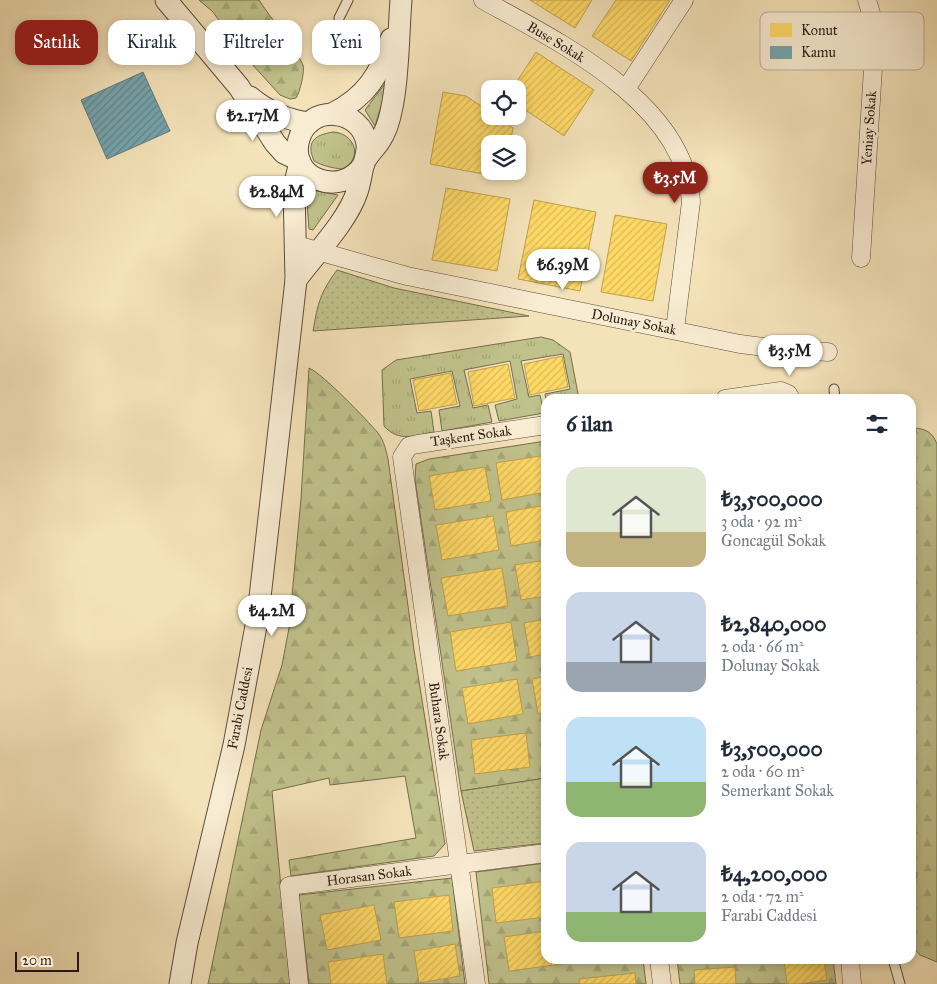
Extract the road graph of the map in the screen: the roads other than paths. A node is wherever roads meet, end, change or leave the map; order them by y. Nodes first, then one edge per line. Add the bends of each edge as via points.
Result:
1 (166, 0) edge
2 (348, 0) edge
3 (400, 0) edge
4 (483, 0) edge
5 (684, 0) edge
6 (867, 0) edge
7 (871, 12) edge
8 (339, 18) dead end
9 (873, 70) edge
10 (239, 87) junction
11 (626, 89) junction
12 (332, 114) junction
13 (309, 123) junction
14 (300, 161) junction
15 (365, 161) junction
16 (296, 245) junction
17 (318, 250) junction
18 (861, 258) dead end
19 (296, 280) junction
20 (675, 330) junction
21 (828, 352) dead end
22 (759, 394) edge
23 (788, 394) edge
24 (541, 426) edge
25 (402, 457) joint
26 (541, 854) edge
27 (460, 864) junction
28 (660, 964) edge
29 (850, 964) edge
30 (894, 964) edge
31 (180, 984) edge
32 (298, 984) edge
33 (476, 984) edge
34 (662, 984) edge
35 (852, 984) edge
36 (900, 984) edge

1 - 10 street
2 - 8 lane
3 - 12 street via 386,56 378,73 362,95
3 - 15 street via 391,114 383,136
4 - 11 street, Buse Sokak via 579,55
5 - 11 street
6 - 7 street, Yeniay Sokak
9 - 18 street, Yeniay Sokak
10 - 13 street via 273,113
10 - 14 street via 275,143 284,153
11 - 20 street, Buse Sokak via 669,138 680,155 690,186 691,202
12 - 13 street
12 - 15 street via 350,118 360,127 367,145
13 - 14 street via 299,139
14 - 15 street via 313,177 336,183 355,174
14 - 16 street, Farabi Caddesi via 294,187
15 - 17 street via 357,193
16 - 17 street, Dolunay Sokak
16 - 19 street, Farabi Caddesi
17 - 19 street
17 - 20 street, Dolunay Sokak via 407,276
19 - 31 street, Farabi Caddesi via 258,615 234,745
20 - 21 street, Dolunay Sokak via 740,344
22 - 23 street via 781,391
24 - 25 street, Taşkent Sokak via 409,446
25 - 27 street, Buhara Sokak
26 - 27 street, Horasan Sokak
27 - 32 street, Horasan Sokak via 289,886
27 - 33 street, Buhara Sokak
28 - 34 street
29 - 35 street
30 - 36 lane

